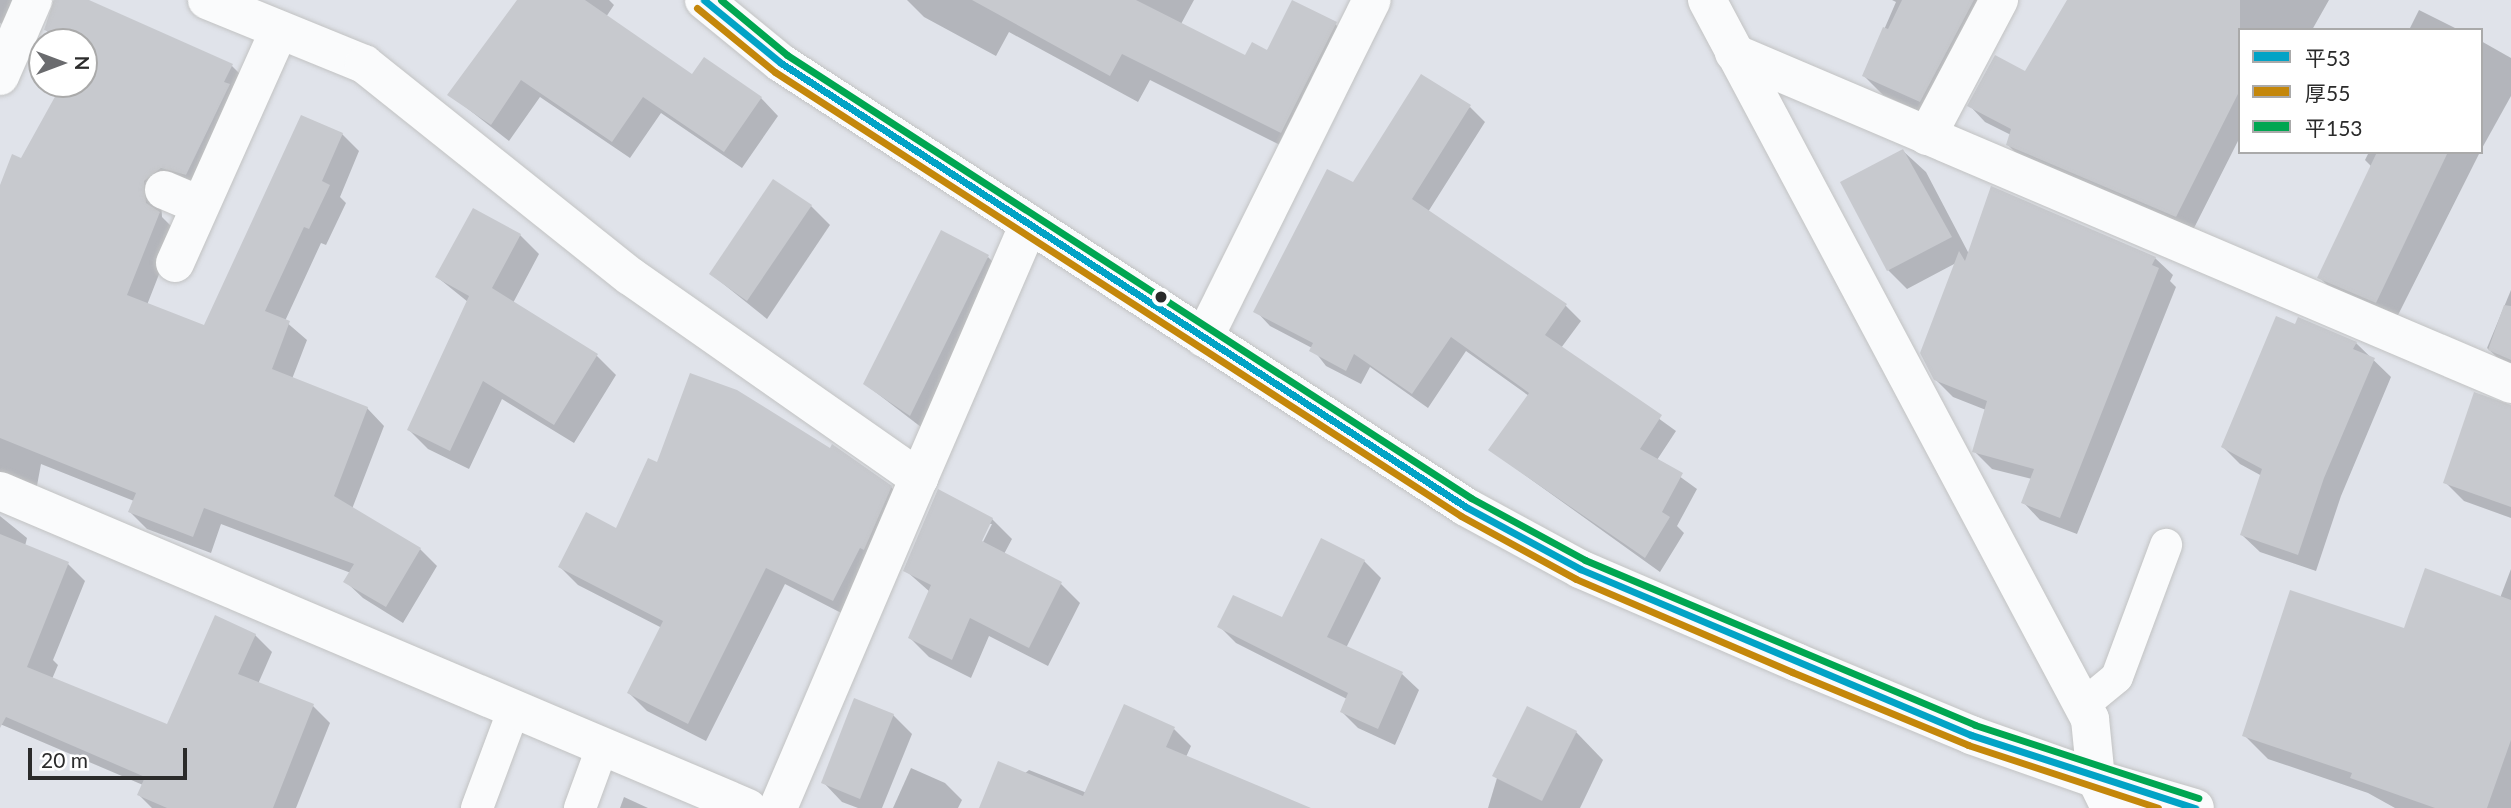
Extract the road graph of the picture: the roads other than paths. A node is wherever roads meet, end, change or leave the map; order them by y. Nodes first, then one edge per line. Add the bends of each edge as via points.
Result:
1 (33, 0) edge
2 (207, 0) edge
3 (704, 0) edge
4 (1372, 0) edge
5 (1707, 0) edge
6 (1999, 0) edge
7 (279, 30) junction
8 (1734, 53) junction
9 (0, 76) edge
10 (1927, 136) junction
11 (164, 190) dead end
12 (201, 205) junction
13 (1029, 224) junction
14 (175, 263) dead end
15 (1204, 338) junction
16 (2511, 384) edge
17 (919, 478) junction
18 (0, 491) edge
19 (2166, 545) dead end
20 (2082, 706) junction
21 (514, 709) junction
22 (602, 748) junction
23 (2103, 794) edge
24 (477, 808) edge
25 (580, 808) edge
26 (748, 808) edge
27 (778, 808) edge
28 (2195, 808) edge

1 - 9 street
2 - 7 street
3 - 13 street via 781,64
4 - 15 street
5 - 8 street
6 - 10 street
7 - 12 street
7 - 17 street via 364,64 630,276
8 - 10 street
8 - 20 street
10 - 16 street
11 - 12 street
12 - 14 street
13 - 15 street
13 - 17 street
15 - 23 street via 1466,506 1580,569
17 - 27 street
18 - 21 street
19 - 20 lane via 2117,677
20 - 23 street via 2090,719
21 - 22 street
21 - 24 lane
22 - 25 lane
22 - 26 street
23 - 28 street

